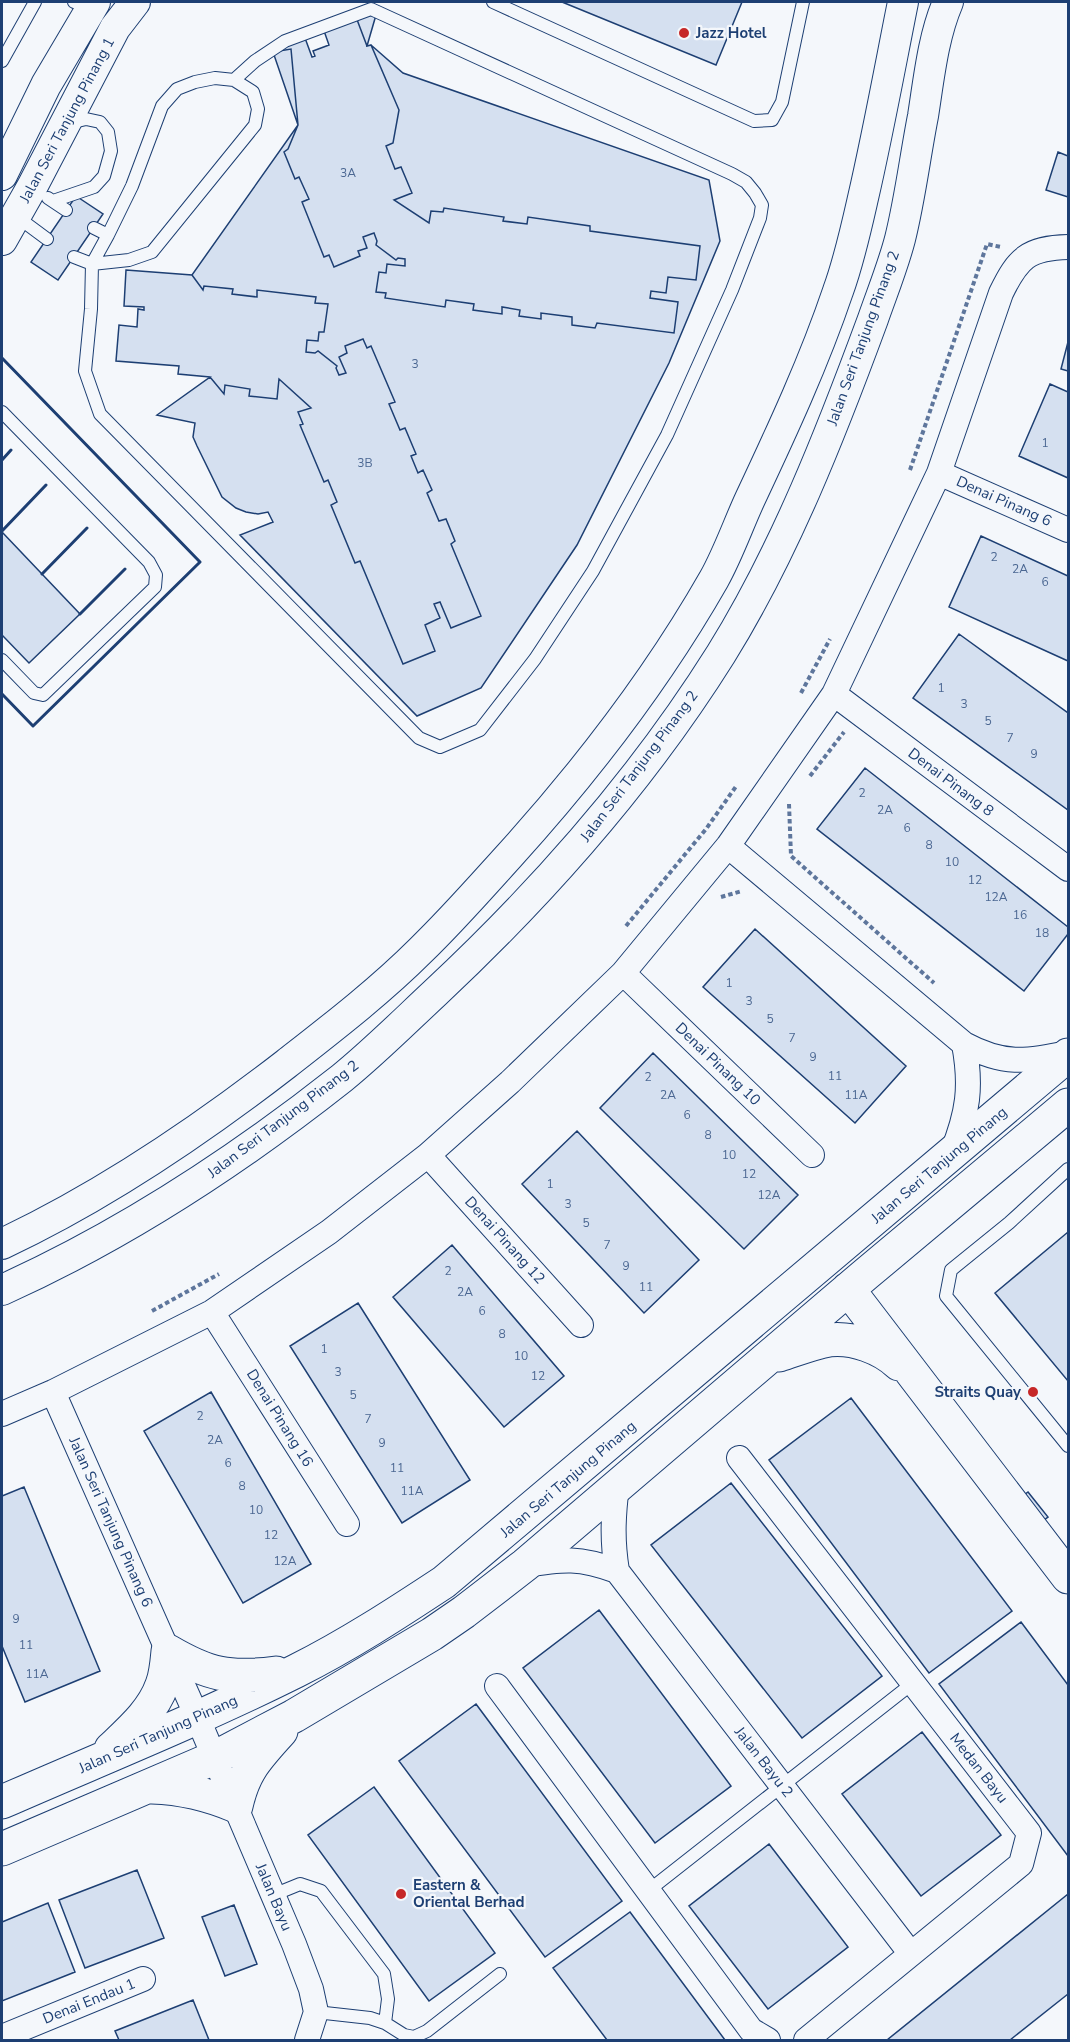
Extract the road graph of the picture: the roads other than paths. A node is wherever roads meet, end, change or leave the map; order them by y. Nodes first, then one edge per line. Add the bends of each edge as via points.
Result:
1 (35, 2) edge
2 (135, 2) edge
3 (493, 2) edge
4 (803, 2) edge
5 (903, 2) edge
6 (948, 2) edge
7 (86, 4) edge
8 (2, 61) edge
9 (234, 80) junction
10 (64, 126) junction
11 (2, 174) edge
12 (42, 194) junction
13 (66, 210) dead end
14 (9, 228) edge
15 (94, 228) dead end
16 (108, 235) junction
17 (47, 239) dead end
18 (1068, 247) edge
19 (74, 256) dead end
20 (92, 264) junction
21 (2, 412) edge
22 (939, 473) junction
23 (1068, 530) edge
24 (2, 660) edge
25 (834, 694) junction
26 (728, 846) junction
27 (1068, 869) edge
28 (623, 973) junction
29 (964, 1044) junction
30 (1068, 1054) edge
31 (1068, 1105) edge
32 (952, 1153) junction
33 (428, 1155) junction
34 (812, 1155) dead end
35 (1068, 1169) edge
36 (2, 1244) edge
37 (848, 1289) junction
38 (2, 1290) edge
39 (212, 1312) junction
40 (581, 1325) dead end
41 (768, 1359) junction
42 (922, 1386) junction
43 (53, 1392) junction
44 (2, 1414) edge
45 (1068, 1446) edge
46 (739, 1458) dead end
47 (618, 1485) junction
48 (347, 1524) dead end
49 (525, 1565) junction
50 (617, 1571) junction
51 (1068, 1577) edge
52 (168, 1651) junction
53 (299, 1670) junction
54 (913, 1683) junction
55 (496, 1686) dead end
56 (294, 1716) junction
57 (198, 1719) junction
58 (214, 1758) junction
59 (99, 1760) junction
60 (151, 1786) junction
61 (783, 1786) junction
62 (2, 1802) edge
63 (236, 1806) junction
64 (2, 1849) edge
65 (648, 1891) junction
66 (273, 1895) junction
67 (911, 1954) junction
68 (500, 1974) dead end
69 (143, 1979) dead end
70 (316, 2012) junction
71 (385, 2023) junction
72 (2, 2037) edge
73 (307, 2040) edge
74 (768, 2040) edge
75 (806, 2040) edge

1 - 8 lane
2 - 10 street, Jalan Seri Tanjung Pinang 1 via 115,28
3 - 4 lane via 754,121 772,120 782,102
5 - 36 street via 874,150 839,291 716,576 674,644 594,757 555,805 420,951 312,1044 206,1125 151,1161
6 - 38 street, Jalan Seri Tanjung Pinang 2 via 941,20 900,239 872,320 809,480 768,569 722,652 672,728 561,867 500,931 345,1075 181,1195
7 - 11 street
9 - 16 lane via 214,78 195,82 177,89 162,106 132,186
9 - 20 lane via 254,92 258,109 255,125 231,157 152,252 129,260
9 - 20 lane via 285,41 371,9 732,174 746,182 762,205 732,290 667,435 593,571 535,659 480,730 440,747 419,738 100,414 85,371
10 - 12 street, Jalan Seri Tanjung Pinang 1
10 - 12 lane via 86,118 100,122 108,132 111,151 104,176 94,187
11 - 12 street
12 - 13 lane
12 - 14 street, Jalan Seri Tanjung Pinang 1
14 - 17 lane
15 - 16 lane
16 - 20 lane
18 - 22 street via 1030,253 1013,269 1000,293
19 - 20 lane
21 - 24 lane via 149,562 156,575 154,587 43,695 34,693
22 - 23 street, Denai Pinang 6
22 - 25 street
25 - 26 street
25 - 27 street, Denai Pinang 8
26 - 28 street
26 - 29 street
28 - 33 street
28 - 34 street, Denai Pinang 10
29 - 30 street via 1004,1060
29 - 32 street via 969,1090 963,1124
30 - 32 main road, Jalan Seri Tanjung Pinang
31 - 37 main road
32 - 53 main road, Jalan Seri Tanjung Pinang via 444,1582
33 - 39 street via 329,1233
33 - 40 street, Denai Pinang 12
35 - 45 lane via 951,1270 946,1296
37 - 41 main road
37 - 42 main road
39 - 43 street
39 - 48 street, Denai Pinang 16
41 - 42 main road via 831,1340 864,1343 888,1354
41 - 47 main road
42 - 51 main road
43 - 44 street
43 - 52 street, Jalan Seri Tanjung Pinang 6
46 - 54 street, Medan Bayu
47 - 49 main road
47 - 50 street via 613,1521
49 - 50 street via 562,1559 592,1562
49 - 56 main road via 432,1634
50 - 61 street, Jalan Bayu 2
52 - 53 main road via 214,1673 235,1676
52 - 57 street, Jalan Seri Tanjung Pinang 6
52 - 59 main road via 163,1683 154,1703
53 - 57 main road, Jalan Seri Tanjung Pinang
54 - 61 lane
54 - 67 street, Medan Bayu via 1029,1833 1021,1864
55 - 65 street
56 - 58 main road
56 - 63 main road via 253,1763 241,1783
57 - 58 street, Jalan Bayu
57 - 59 main road, Jalan Seri Tanjung Pinang
58 - 60 main road
58 - 63 street, Jalan Bayu
59 - 62 main road, Jalan Seri Tanjung Pinang
60 - 63 main road via 194,1792
60 - 64 main road
61 - 65 lane
61 - 67 street, Jalan Bayu 2
63 - 66 street, Jalan Bayu
65 - 74 street via 751,2030
66 - 70 street, Jalan Bayu via 311,1989
66 - 71 lane via 300,1884 321,1891 384,1974 388,1999
67 - 75 street, Medan Bayu
68 - 71 lane via 414,2037
69 - 72 street, Denai Endau 1
70 - 71 lane
70 - 73 street

